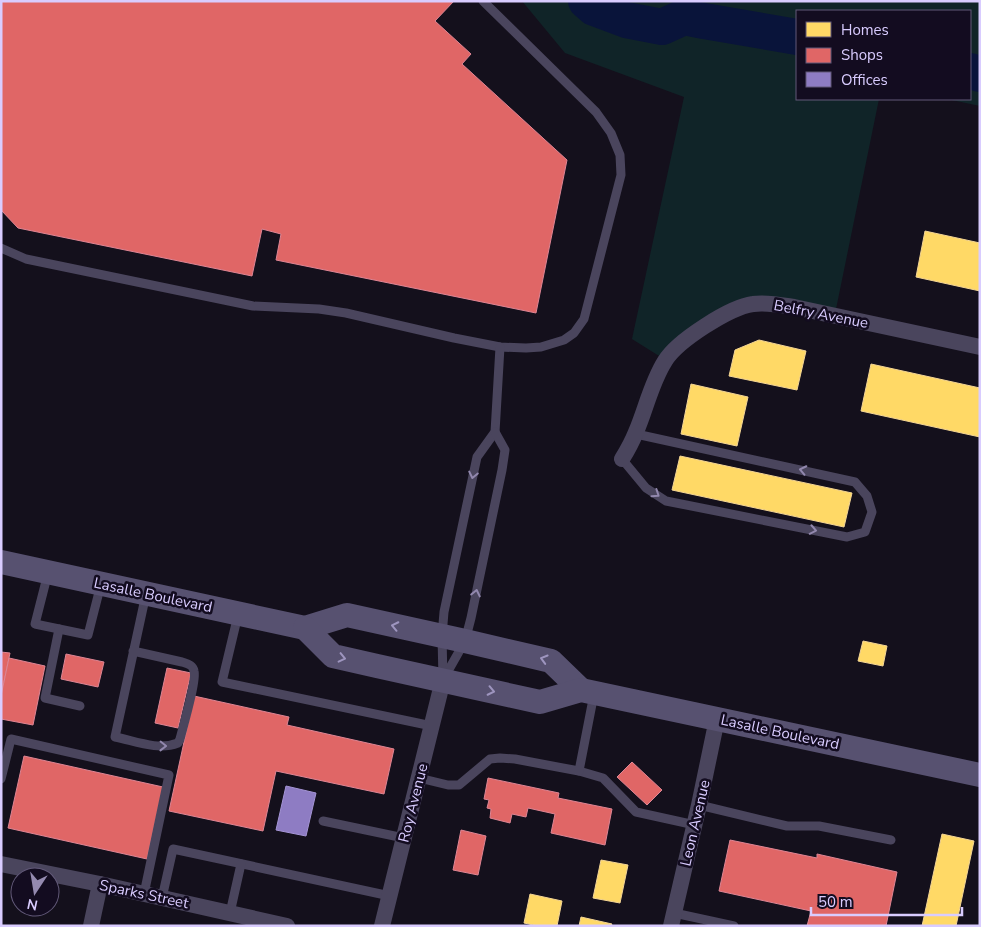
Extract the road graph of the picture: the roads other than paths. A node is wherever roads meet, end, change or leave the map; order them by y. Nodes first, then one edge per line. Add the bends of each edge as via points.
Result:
1 (483, 1) edge
2 (1, 248) edge
3 (500, 347) junction
4 (980, 347) edge
5 (495, 432) junction
6 (636, 434) junction
7 (622, 459) joint
8 (1, 562) edge
9 (48, 572) junction
10 (101, 584) junction
11 (146, 593) junction
12 (238, 613) junction
13 (305, 628) junction
14 (59, 629) junction
15 (442, 636) junction
16 (465, 641) junction
17 (133, 651) junction
18 (443, 680) junction
19 (588, 691) junction
20 (80, 706) dead end
21 (717, 719) junction
22 (432, 726) junction
23 (579, 771) junction
24 (980, 775) edge
25 (419, 778) junction
26 (1, 779) edge
27 (699, 805) junction
28 (323, 821) dead end
29 (695, 825) junction
30 (404, 838) junction
31 (891, 840) dead end
32 (1, 864) edge
33 (241, 864) junction
34 (100, 884) junction
35 (144, 894) junction
36 (390, 896) junction
37 (162, 898) junction
38 (230, 913) junction
39 (673, 919) edge
40 (91, 926) edge
41 (287, 926) edge
42 (382, 926) edge
43 (734, 926) edge

1 - 3 lane via 596,112 611,133 620,155 621,174 584,319 574,334 542,347
2 - 3 lane via 26,259 253,306 346,313
3 - 5 lane
4 - 6 street, Belfry Avenue via 794,307 752,304 704,326 665,360
5 -> 15 lane via 477,457 444,612
16 -> 5 lane via 505,450
6 - 7 street, Belfry Avenue
7 -> 6 lane via 646,488 666,501 847,537 865,532 872,512 867,496 854,482
8 - 9 main road, Lasalle Boulevard
9 - 10 main road, Lasalle Boulevard
9 - 14 lane via 35,624
10 - 11 main road, Lasalle Boulevard
10 - 14 lane via 88,635
11 - 12 main road, Lasalle Boulevard
11 - 17 lane
12 - 13 main road, Lasalle Boulevard
12 - 22 lane via 222,682
15 -> 13 main road, Lasalle Boulevard via 347,615
13 -> 18 main road, Lasalle Boulevard via 333,656
14 - 20 lane via 45,698
15 - 16 main road, Lasalle Boulevard
15 - 18 lane
16 - 18 lane
19 -> 16 main road, Lasalle Boulevard via 551,661
17 -> 17 lane via 115,737 170,747 180,739 193,687 194,669 190,665
18 -> 19 main road, Lasalle Boulevard via 540,702
18 - 22 street, Roy Avenue
19 - 21 main road, Lasalle Boulevard
19 - 23 lane
21 - 24 main road, Lasalle Boulevard
21 - 27 street, Leon Avenue
22 - 25 street, Roy Avenue
23 - 25 lane via 500,758 490,759 460,785
23 - 29 lane via 603,778 636,812
25 - 30 street, Roy Avenue
26 - 35 lane via 11,739 169,775
27 - 29 street, Leon Avenue
27 - 31 lane via 787,826 819,826
28 - 30 lane
29 - 39 street, Leon Avenue
30 - 36 street, Roy Avenue
32 - 34 street, Sparks Street
33 - 36 lane
33 - 37 lane via 173,849
33 - 38 lane
34 - 35 street, Sparks Street
34 - 40 street
35 - 37 street, Sparks Street
36 - 42 street, Roy Avenue
37 - 38 street, Sparks Street
38 - 41 street, Sparks Street
39 - 43 lane

